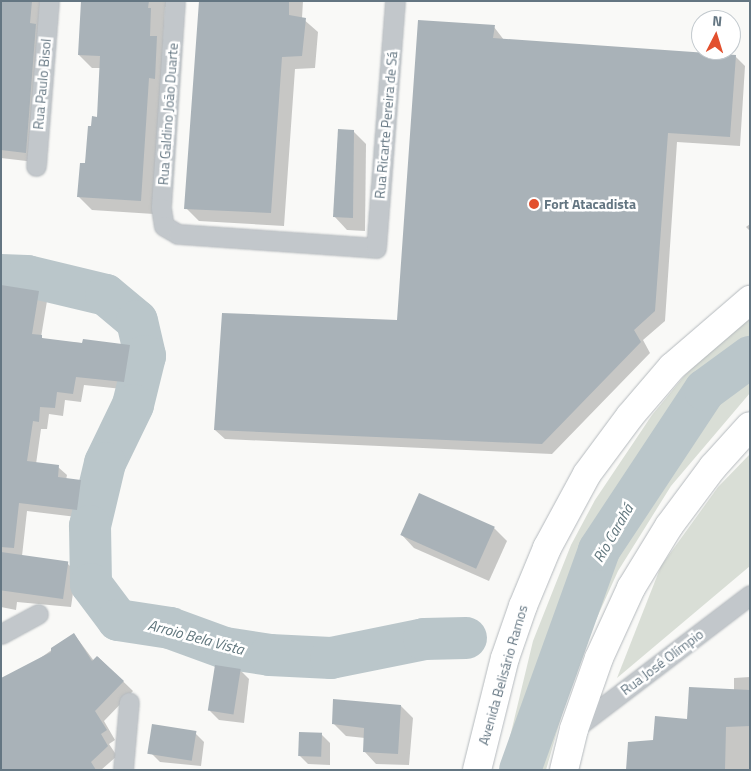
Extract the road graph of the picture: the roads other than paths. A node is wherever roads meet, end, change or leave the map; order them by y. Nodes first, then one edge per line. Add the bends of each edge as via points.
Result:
1 (49, 1) edge
2 (175, 1) edge
3 (396, 1) edge
4 (36, 166) dead end
5 (376, 248) joint
6 (750, 300) edge
7 (750, 426) edge
8 (750, 595) edge
9 (38, 614) dead end
10 (1, 634) edge
11 (129, 702) dead end
12 (574, 729) junction
13 (123, 770) edge
14 (477, 770) edge
15 (564, 770) edge

1 - 4 street, Rua Paulo Bisol
2 - 5 street, Rua Galdino João Duarte via 161,208 164,226 178,234
3 - 5 street, Rua Ricarte Pereira de Sá
6 - 14 main road, Avenida Belisário Ramos via 672,367 587,474 546,548 523,606 505,658
7 - 12 main road via 713,466 669,526 631,588 599,658
8 - 12 street, Rua José Olímpio
9 - 10 street
11 - 13 street
12 - 15 main road

